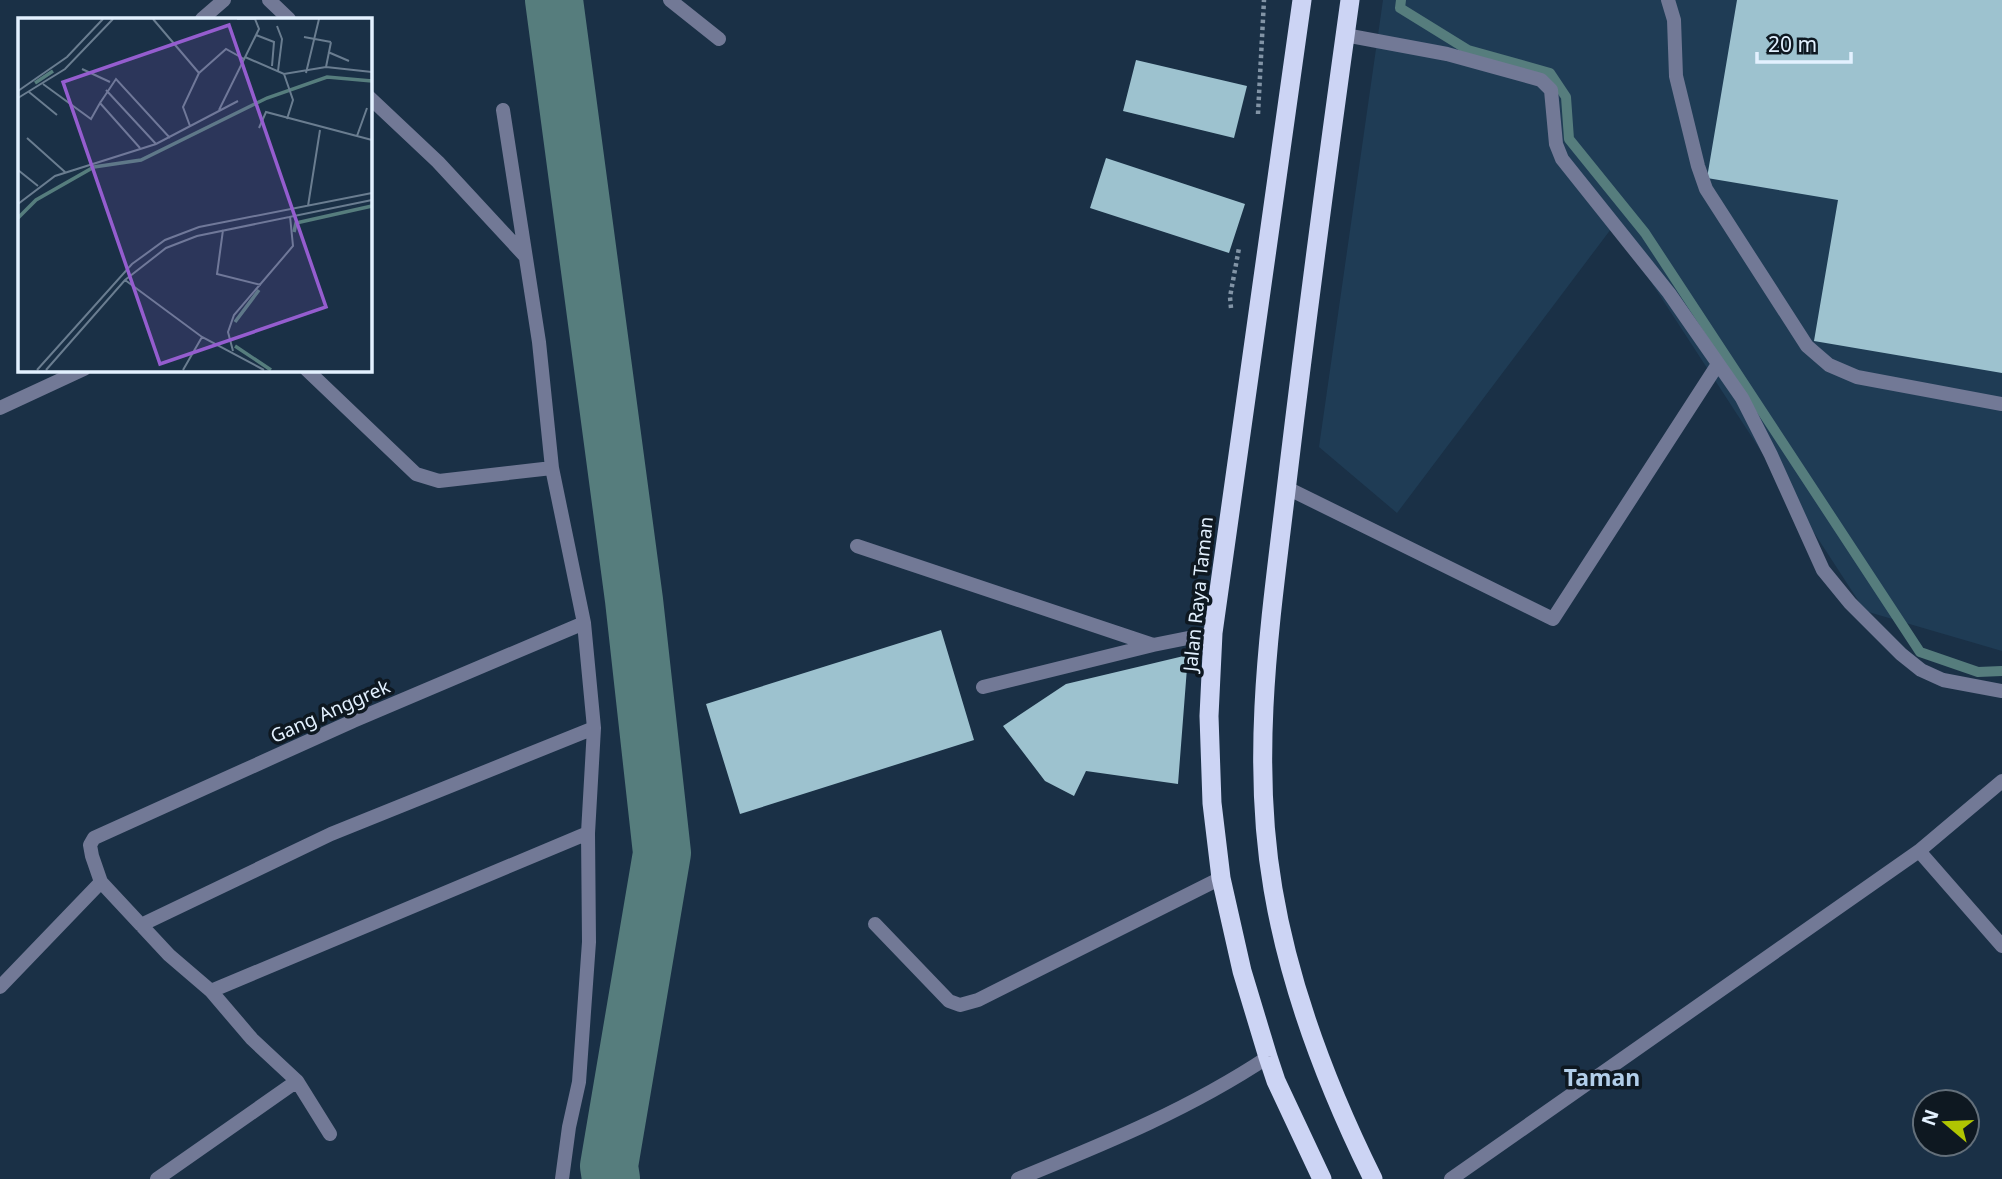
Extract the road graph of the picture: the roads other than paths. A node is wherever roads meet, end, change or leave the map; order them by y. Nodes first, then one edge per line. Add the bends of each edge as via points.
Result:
1 (224, 0) edge
2 (270, 0) edge
3 (670, 0) edge
4 (1302, 0) edge
5 (1350, 0) edge
6 (1668, 0) edge
7 (203, 18) edge
8 (288, 18) edge
9 (1345, 35) junction
10 (719, 39) dead end
11 (371, 99) edge
12 (503, 110) dead end
13 (526, 257) junction
14 (1718, 365) junction
15 (80, 371) edge
16 (308, 371) edge
17 (2002, 404) edge
18 (0, 408) edge
19 (552, 468) junction
20 (1287, 488) junction
21 (857, 546) dead end
22 (584, 624) junction
23 (1213, 633) junction
24 (1153, 645) junction
25 (983, 687) dead end
26 (2002, 691) edge
27 (594, 727) junction
28 (2002, 781) edge
29 (588, 833) junction
30 (1919, 851) junction
31 (1221, 878) junction
32 (101, 882) junction
33 (875, 924) dead end
34 (141, 925) junction
35 (2002, 946) edge
36 (0, 987) edge
37 (212, 991) junction
38 (1268, 1057) junction
39 (296, 1081) junction
40 (330, 1135) dead end
41 (157, 1179) edge
42 (562, 1179) edge
43 (1018, 1179) edge
44 (1322, 1179) edge
45 (1373, 1179) edge
46 (1451, 1179) edge

1 - 7 street
2 - 8 street
3 - 10 street
4 - 23 highway, Jalan Raya Taman
5 - 9 highway
6 - 17 street via 1674,20 1676,76 1706,189 1807,346 1829,365 1857,377
9 - 14 street via 1447,54 1541,80 1551,90 1556,144 1562,159 1669,293
9 - 20 highway
11 - 13 street via 438,162
12 - 13 street
13 - 19 street
14 - 20 street via 1553,619
14 - 26 street via 1759,429 1823,570 1850,603 1921,670 1943,680
15 - 18 street
16 - 19 street via 416,474 439,481
19 - 22 street
20 - 45 highway via 1263,723 1264,813 1273,889 1315,1046
21 - 24 street
22 - 27 street
22 - 32 street, Gang Anggrek via 353,721 94,838 90,845
23 - 24 street
23 - 31 highway, Jalan Raya Taman via 1209,716
24 - 25 street
27 - 29 street
27 - 34 street via 331,834
28 - 30 street
29 - 37 street
29 - 42 street via 589,942 579,1082
30 - 35 street
30 - 46 street
31 - 33 street via 960,1005 948,1001
31 - 38 highway, Jalan Raya Taman
32 - 34 street
32 - 36 street
34 - 37 street
37 - 39 street via 252,1040
38 - 43 street via 1226,1085 1132,1133
38 - 44 highway, Jalan Raya Taman
39 - 40 street
39 - 41 street

